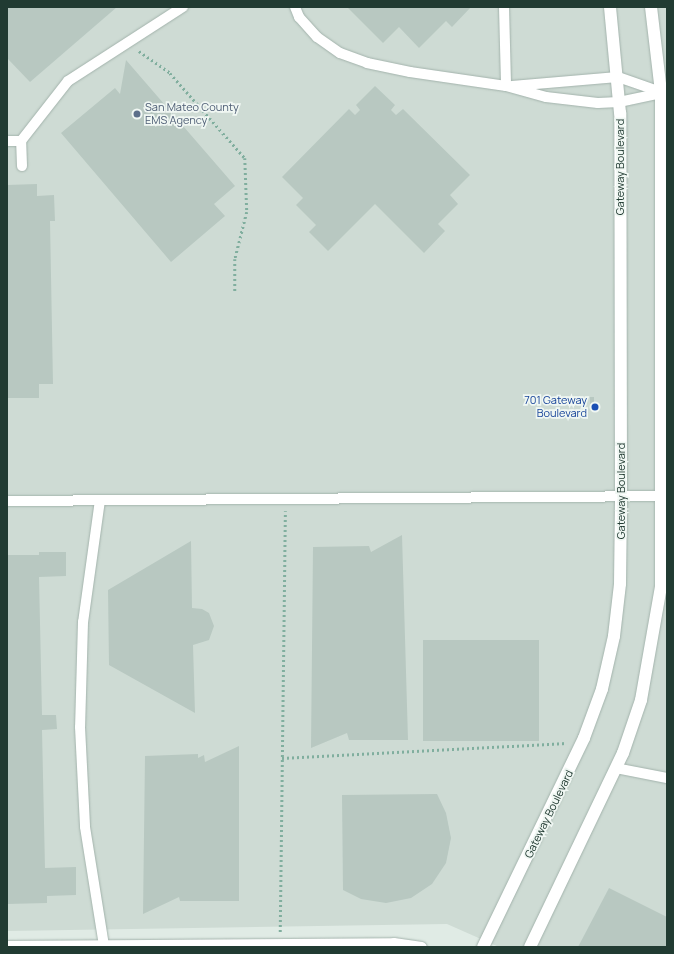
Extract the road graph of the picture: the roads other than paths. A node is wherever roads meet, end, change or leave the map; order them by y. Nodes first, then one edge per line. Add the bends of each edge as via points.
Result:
1 (183, 7) edge
2 (295, 7) edge
3 (504, 7) edge
4 (610, 7) edge
5 (651, 7) edge
6 (618, 77) junction
7 (506, 86) junction
8 (664, 92) edge
9 (619, 102) junction
10 (7, 141) edge
11 (22, 141) junction
12 (22, 166) dead end
13 (665, 396) edge
14 (621, 496) junction
15 (665, 496) edge
16 (100, 500) junction
17 (7, 501) edge
18 (616, 768) junction
19 (667, 778) edge
20 (104, 945) junction
21 (7, 946) edge
22 (31, 946) edge
23 (78, 946) edge
24 (128, 946) edge
25 (175, 946) edge
26 (229, 946) edge
27 (280, 946) edge
28 (422, 947) edge
29 (483, 947) edge
30 (530, 947) edge

1 - 11 lane via 68,81
2 - 7 lane via 299,17 316,38 340,53 367,63 410,72
3 - 7 lane
4 - 6 main road, Gateway Boulevard
5 - 8 main road
6 - 7 lane via 551,80
6 - 8 lane
6 - 9 main road, Gateway Boulevard
7 - 9 lane via 546,97 598,103
8 - 9 lane
8 - 13 main road
9 - 14 main road, Gateway Boulevard
10 - 11 lane
11 - 12 lane
13 - 15 main road
14 - 15 lane
14 - 16 lane
14 - 29 main road, Gateway Boulevard via 620,584 614,636 602,689 583,743
15 - 18 main road via 661,587 641,700
16 - 17 lane
16 - 20 lane via 83,622 80,727 85,827
18 - 19 lane
18 - 30 main road
20 - 23 lane
20 - 24 lane
21 - 22 lane
22 - 23 lane
24 - 25 lane
25 - 26 lane
26 - 27 lane
27 - 28 lane via 394,943

